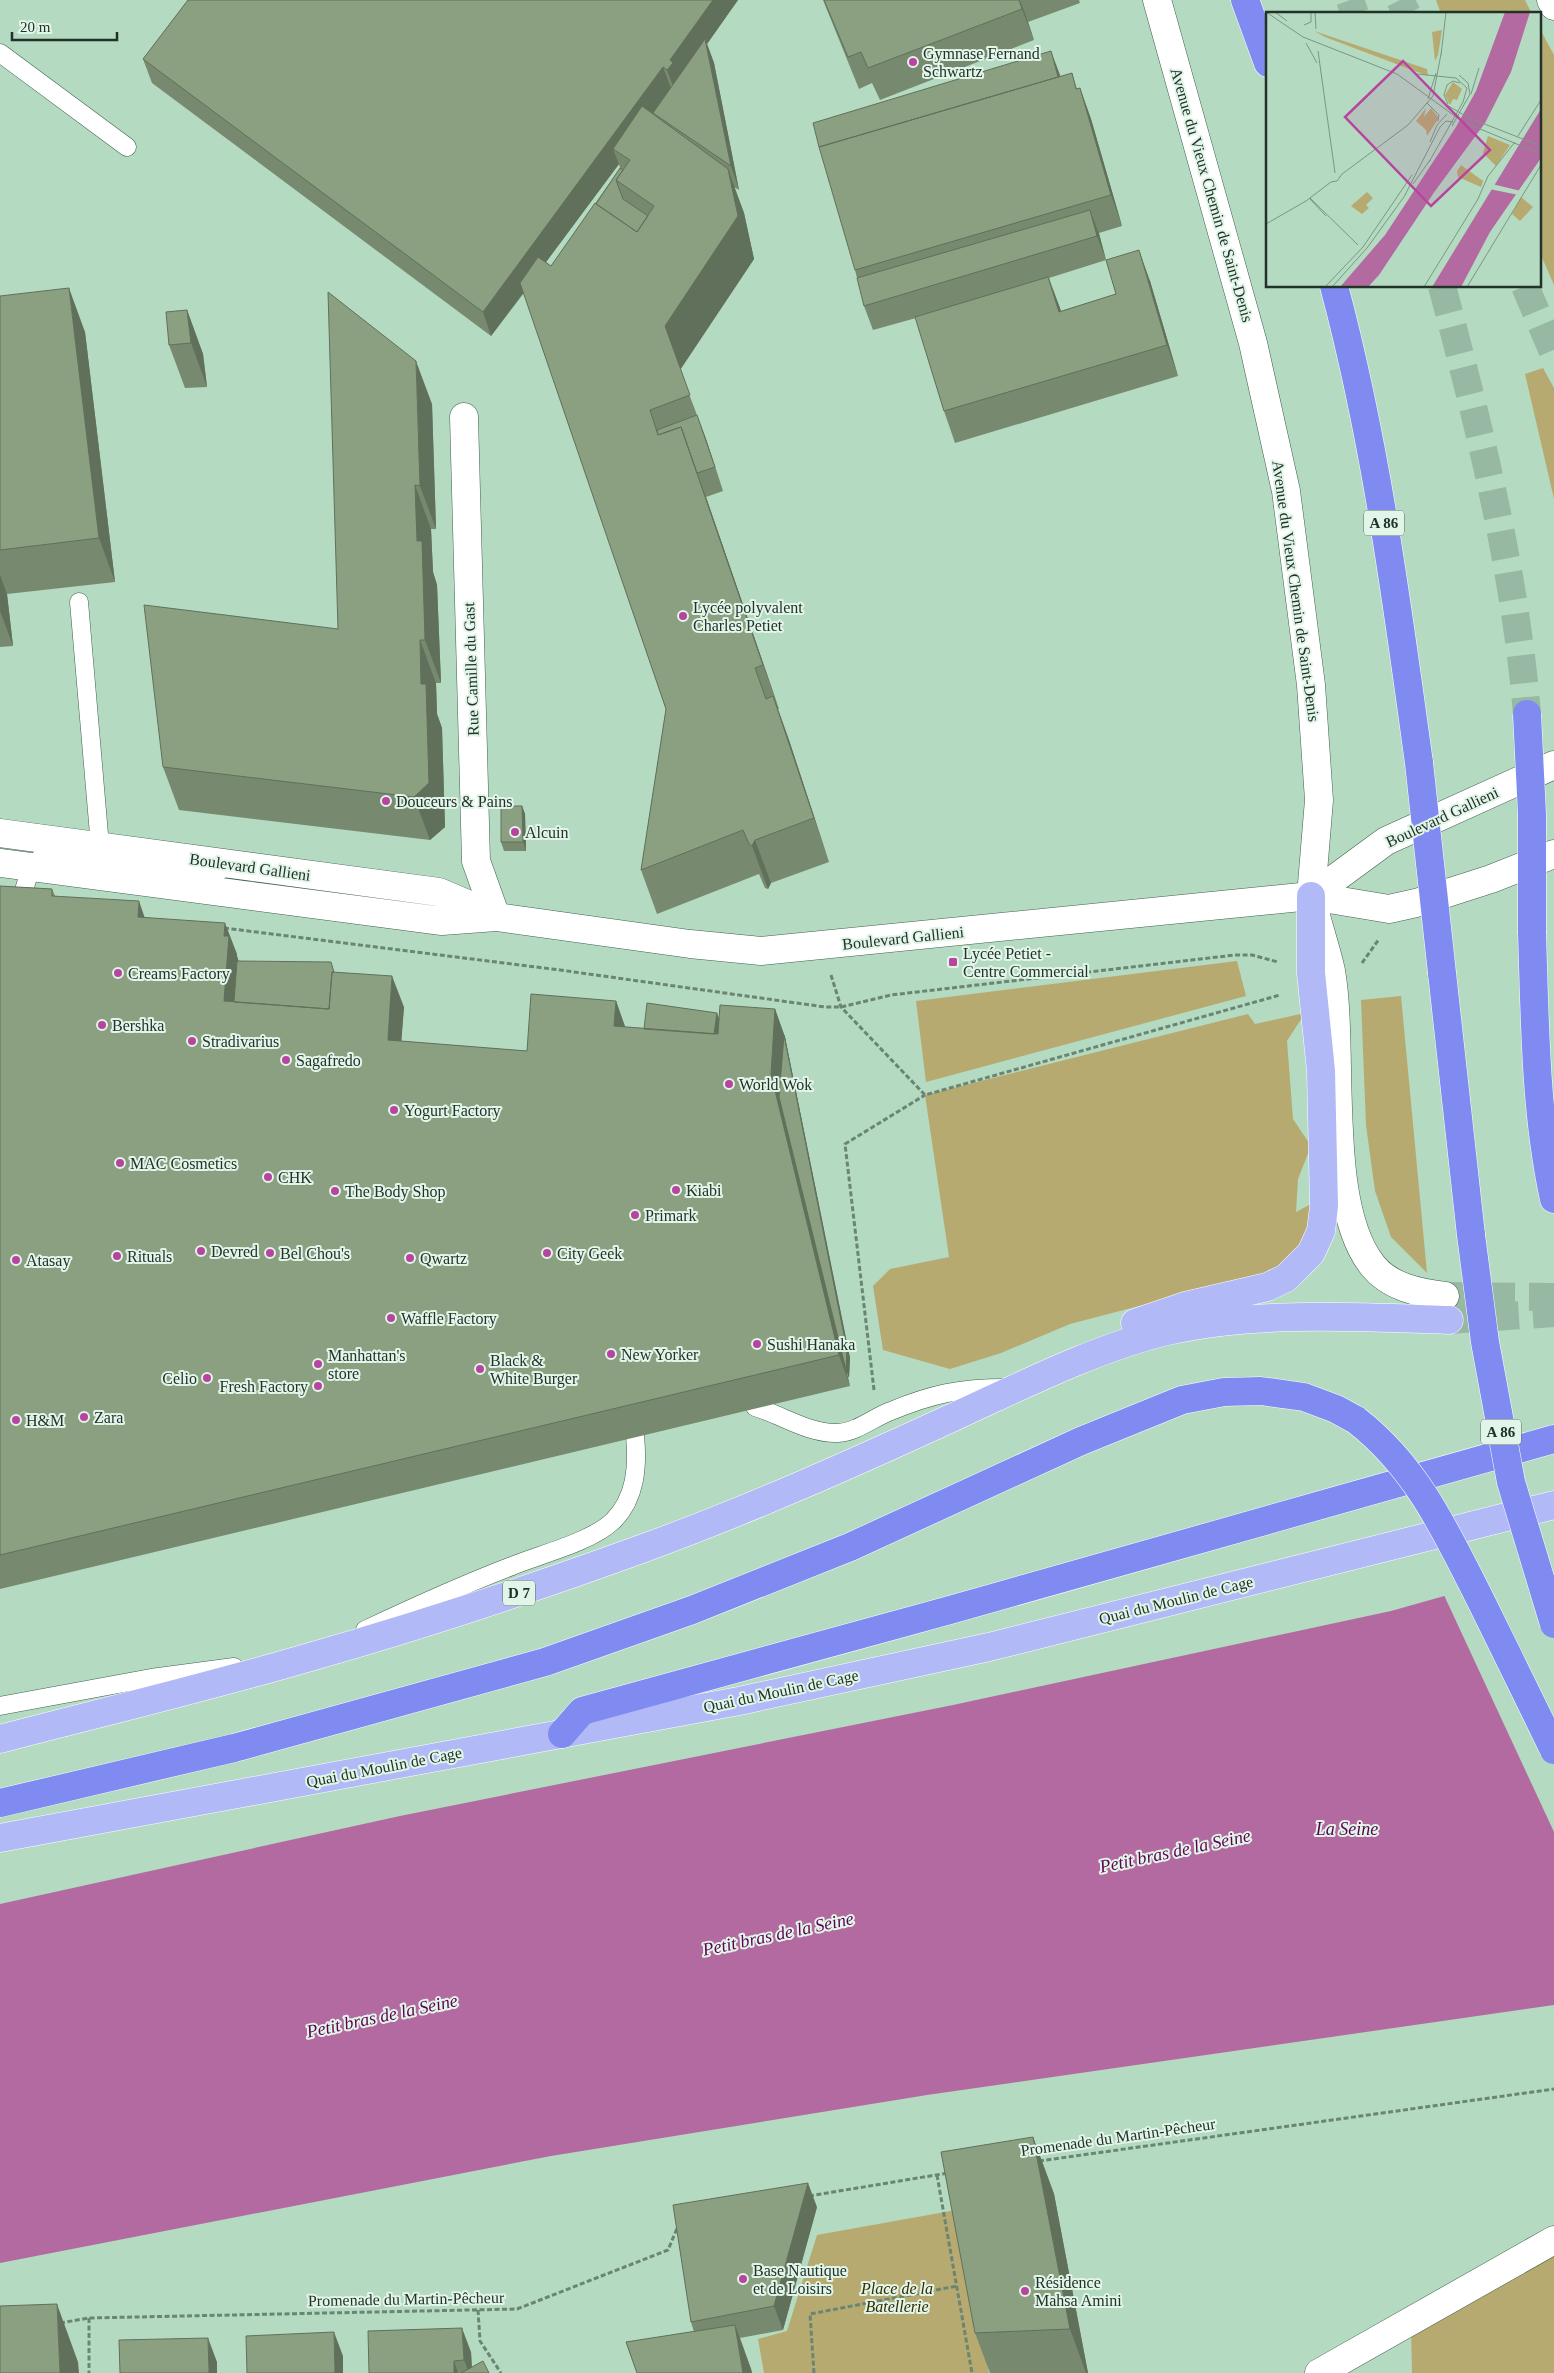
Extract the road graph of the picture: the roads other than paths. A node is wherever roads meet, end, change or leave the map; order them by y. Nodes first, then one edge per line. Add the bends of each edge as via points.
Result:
1 (1157, 0) edge
2 (1245, 0) edge
3 (1551, 0) edge
4 (1554, 6) edge
5 (0, 53) edge
6 (1266, 58) edge
7 (127, 147) dead end
8 (1334, 288) edge
9 (464, 417) dead end
10 (79, 602) dead end
11 (1527, 714) tunnel mouth
12 (1554, 766) edge
13 (0, 832) edge
14 (100, 846) junction
15 (1554, 854) edge
16 (0, 863) edge
17 (231, 864) junction
18 (32, 867) junction
19 (1311, 896) junction
20 (496, 917) junction
21 (14, 925) edge
22 (1554, 1199) edge
23 (1018, 1388) junction
24 (755, 1408) edge
25 (635, 1436) edge
26 (1554, 1439) edge
27 (1554, 1505) edge
28 (1554, 1624) edge
29 (307, 1658) junction
30 (0, 1706) edge
31 (562, 1734) junction
32 (0, 1739) edge
33 (1554, 1750) edge
34 (0, 1803) edge
35 (0, 1838) edge
36 (1554, 2240) edge
37 (1319, 2373) edge

1 - 19 main road, Avenue du Vieux Chemin de Saint-Denis via 1253,343 1286,492 1311,685 1319,792
2 - 6 highway
3 - 4 main road
5 - 7 lane
8 - 28 highway, A 86, bridge via 1366,421 1389,550 1419,763 1485,1342 1511,1482
9 - 20 main road, Rue Camille du Gast via 476,861
10 - 14 lane
11 - 22 highway, bridge via 1538,1082 1544,1154
12 - 19 main road, Boulevard Gallieni via 1386,841
13 - 14 main road, Boulevard Gallieni
14 - 17 main road, Boulevard Gallieni
15 - 19 main road, Boulevard Gallieni via 1492,879 1416,903 1388,908
16 - 18 main road, Boulevard Gallieni
17 - 18 lane via 217,872 196,874 52,856 38,860
17 - 20 main road, Boulevard Gallieni via 439,892
18 - 20 main road, Boulevard Gallieni via 442,921
18 - 21 lane
19 - 20 main road, Boulevard Gallieni via 761,951
19 - 23 main road via 1311,973 1321,1071 1324,1206 1321,1231 1311,1253 1286,1278 1267,1287 1140,1320
19 - 23 main road, Avenue du Vieux Chemin de Saint-Denis via 1331,972 1342,1173 1352,1225 1363,1252 1386,1278 1447,1308 1226,1322 1167,1331 1124,1344
23 - 24 lane via 946,1392 883,1414 850,1431 837,1433 795,1424
23 - 29 main road, D 7 via 735,1514 515,1594
25 - 29 lane via 638,1459 635,1481 623,1508 604,1528 441,1594
26 - 31 highway via 582,1710
27 - 31 main road, Quai du Moulin de Cage via 988,1647 739,1701
29 - 30 lane via 151,1678
29 - 32 main road, D 7
31 - 35 main road, Quai du Moulin de Cage
33 - 34 highway, bridge via 1465,1570 1422,1491 1392,1451 1356,1420 1304,1397 1261,1391 1224,1392 1182,1400 1081,1441 850,1547 692,1610 545,1662 234,1748
36 - 37 main road

